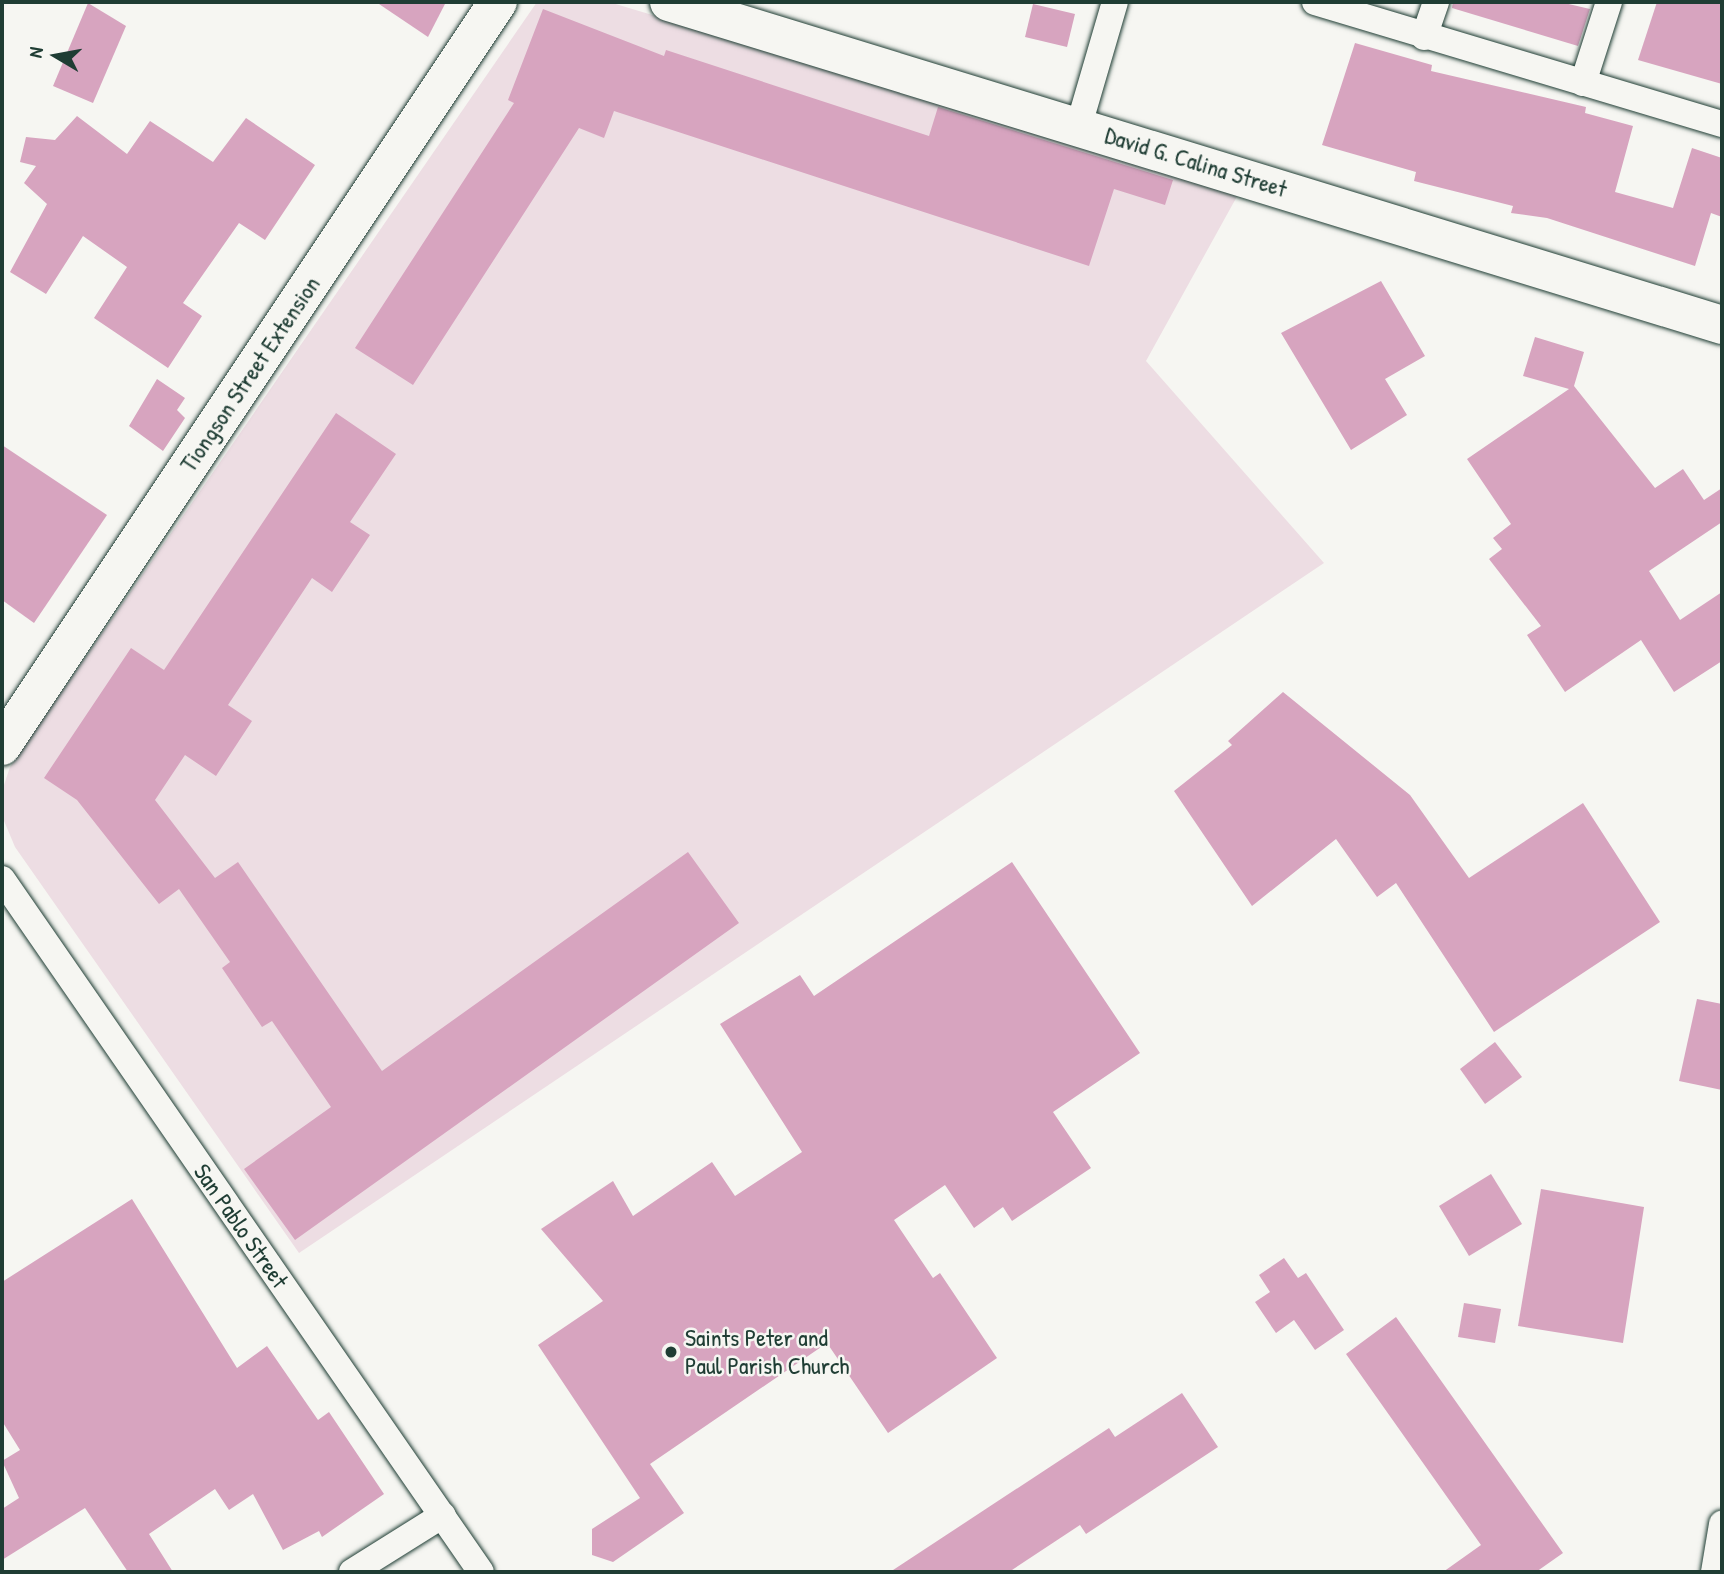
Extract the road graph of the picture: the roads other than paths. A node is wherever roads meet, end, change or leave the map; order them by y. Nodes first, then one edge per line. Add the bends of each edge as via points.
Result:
1 (498, 2) edge
2 (669, 2) edge
3 (1115, 2) edge
4 (1315, 2) edge
5 (1436, 2) edge
6 (1609, 2) edge
7 (1424, 37) junction
8 (1583, 83) junction
9 (1722, 124) edge
10 (1079, 125) junction
11 (1722, 325) edge
12 (2, 746) edge
13 (2, 879) edge
14 (443, 1515) junction
15 (1722, 1524) edge
16 (352, 1572) edge
17 (481, 1572) edge
18 (1714, 1572) edge

1 - 12 street, Tiongson Street Extension
2 - 10 street, David G. Calina Street
3 - 10 street
4 - 7 street
5 - 7 street
6 - 8 street
7 - 8 street
8 - 9 street
10 - 11 street, David G. Calina Street
13 - 14 street, San Pablo Street
14 - 16 street
14 - 17 street, San Pablo Street
15 - 18 street

